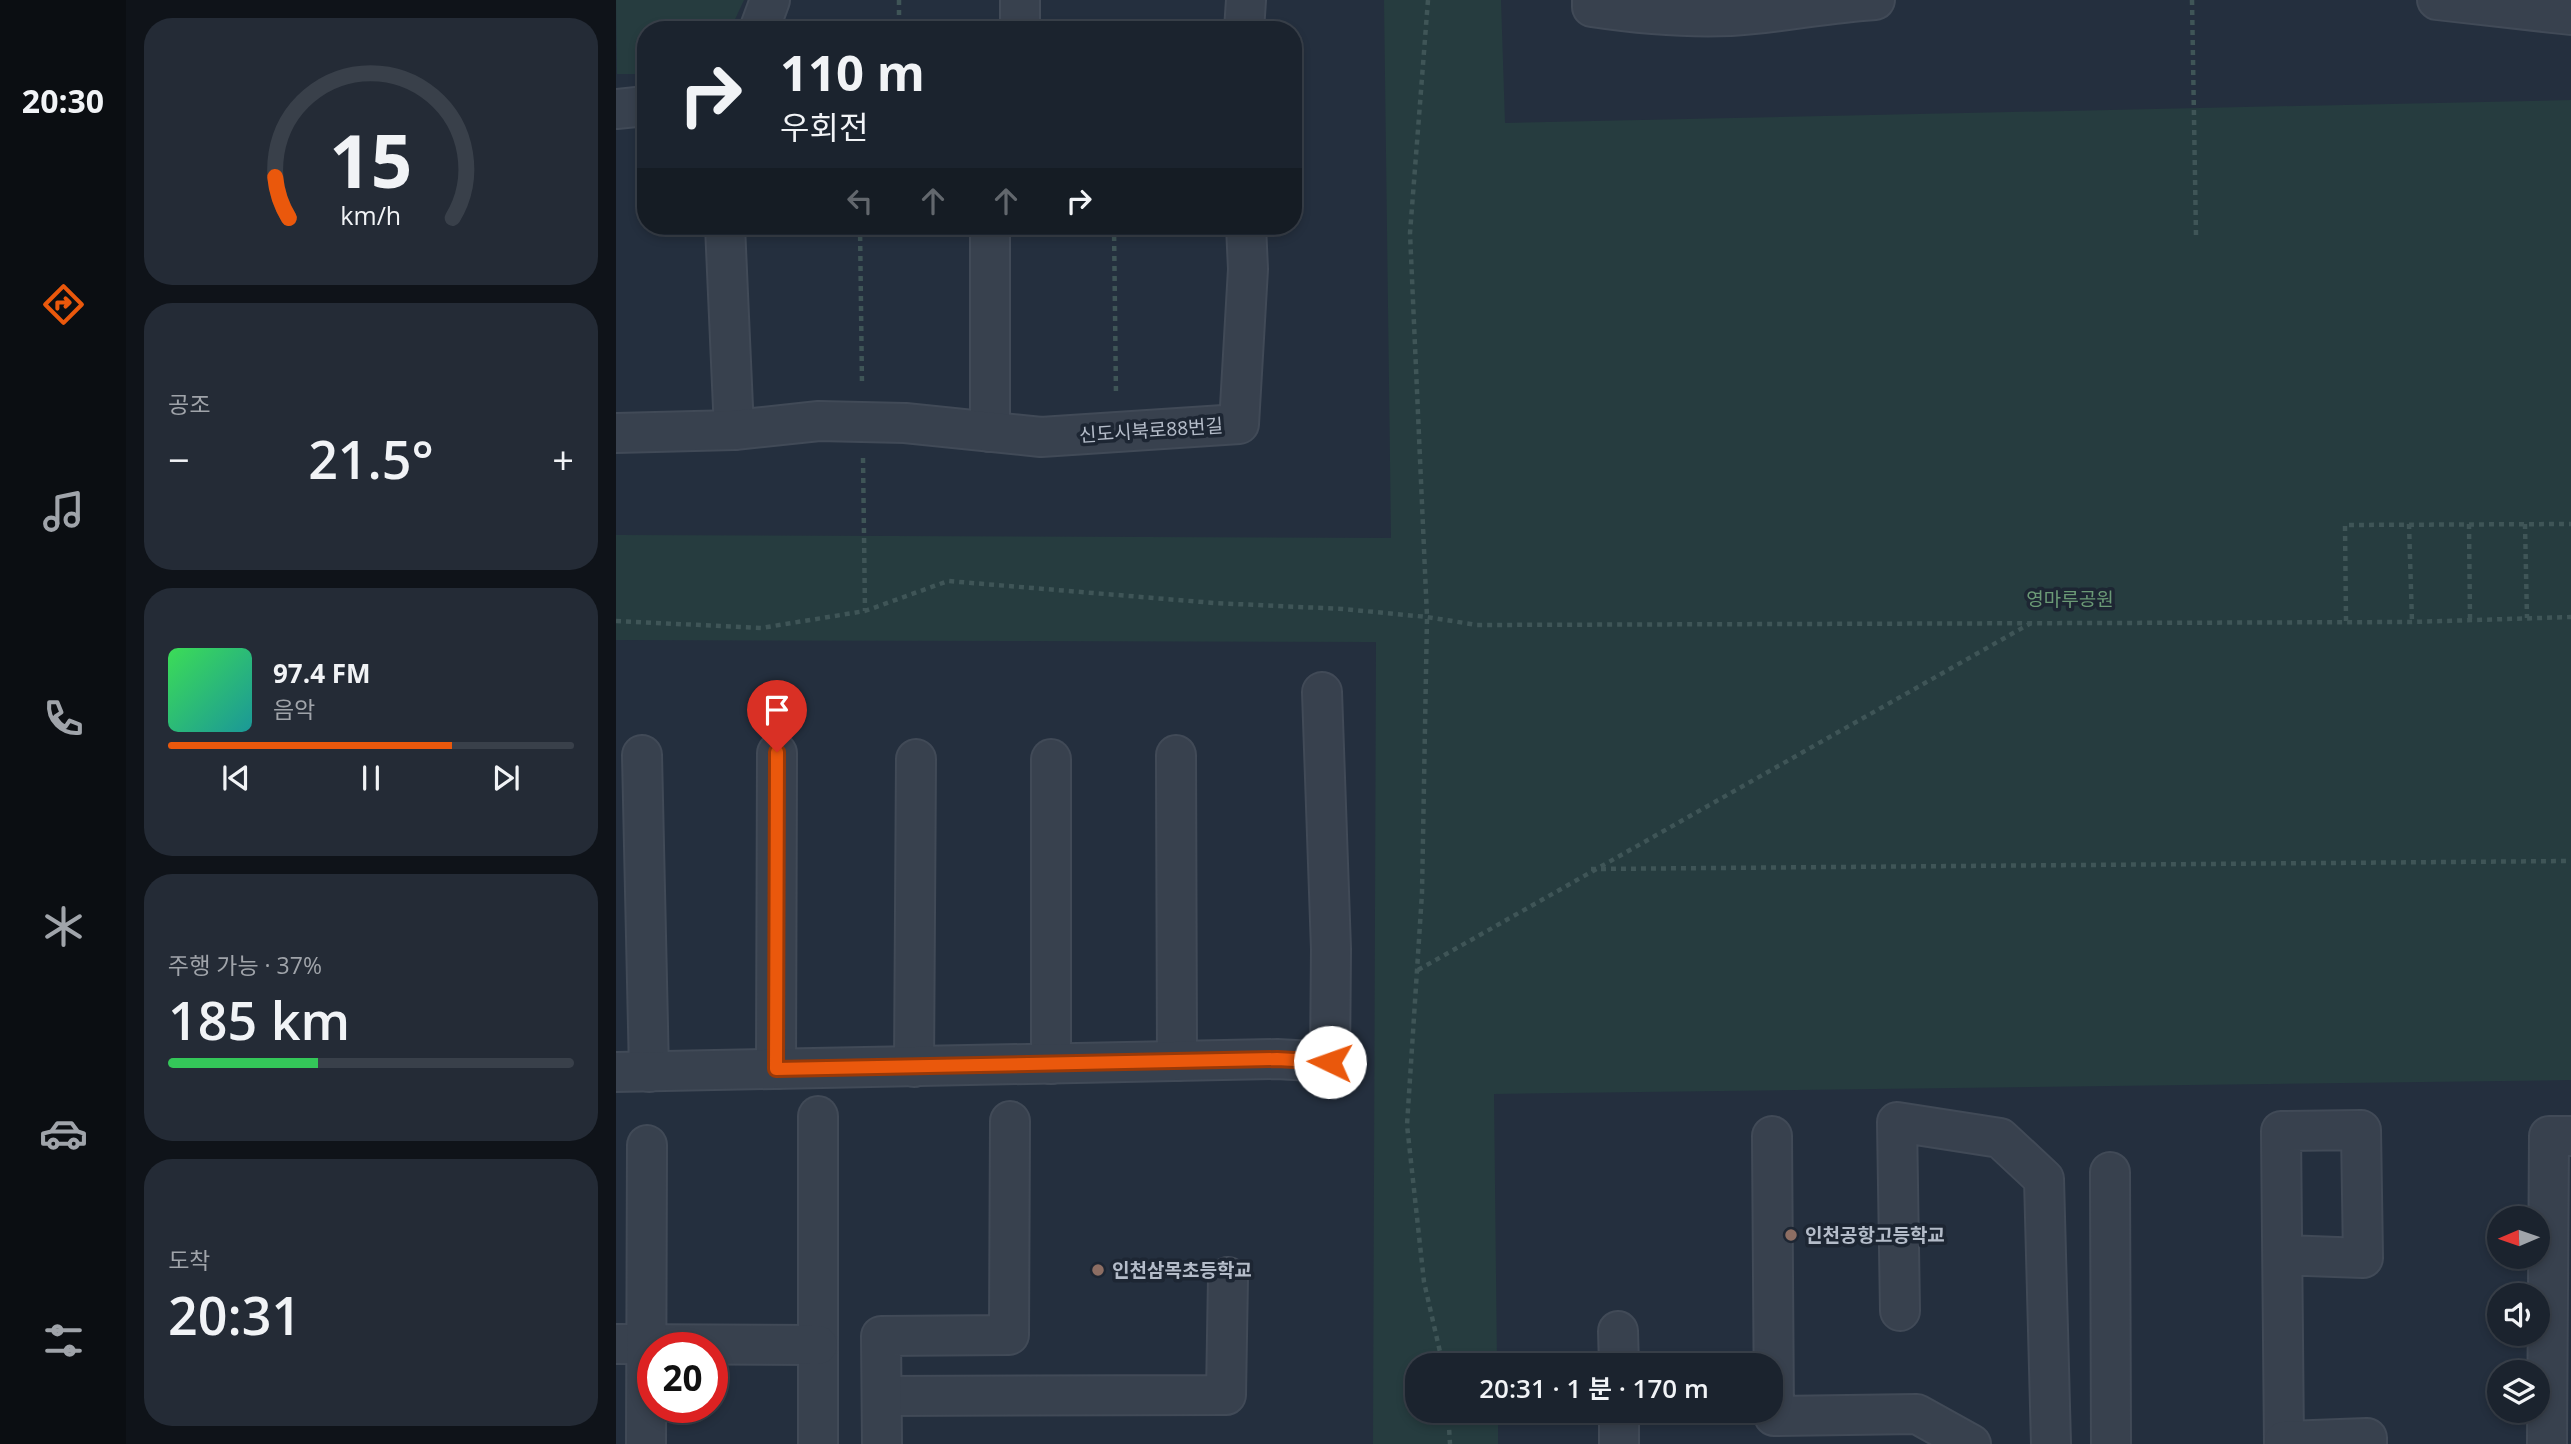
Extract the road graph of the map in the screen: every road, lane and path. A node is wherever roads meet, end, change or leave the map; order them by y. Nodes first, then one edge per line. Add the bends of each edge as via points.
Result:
1 (770, 0) edge
2 (899, 0) edge
3 (1246, 0) edge
4 (1428, 0) edge
5 (1592, 0) edge
6 (1875, 0) edge
7 (2192, 0) edge
8 (2437, 0) edge
9 (2501, 3) edge
10 (1782, 4) edge
11 (2571, 15) edge
12 (762, 21) edge
13 (899, 21) edge
14 (1245, 21) edge
15 (637, 107) edge
16 (616, 109) edge
17 (725, 235) edge
18 (990, 235) edge
19 (1114, 235) edge
20 (1246, 235) edge
21 (2196, 235) dead end
22 (734, 430) junction
23 (990, 432) junction
24 (1117, 432) junction
25 (616, 433) edge
26 (2571, 523) edge
27 (2409, 524) junction
28 (2469, 524) junction
29 (2525, 524) junction
30 (1427, 617) junction
31 (2571, 617) edge
32 (2527, 618) junction
33 (2470, 620) junction
34 (616, 621) edge
35 (2346, 621) junction
36 (2031, 622) junction
37 (2412, 622) junction
38 (1322, 692) dead end
39 (777, 752) dead end
40 (642, 755) dead end
41 (1176, 755) dead end
42 (916, 759) dead end
43 (1051, 759) dead end
44 (2571, 861) edge
45 (1591, 869) junction
46 (1418, 970) junction
47 (1177, 1061) junction
48 (1051, 1064) junction
49 (914, 1067) junction
50 (776, 1069) junction
51 (633, 1072) edge
52 (818, 1116) dead end
53 (1010, 1121) dead end
54 (1772, 1136) dead end
55 (2571, 1136) edge
56 (647, 1145) dead end
57 (2110, 1172) dead end
58 (2561, 1230) edge
59 (2283, 1255) dead end
60 (1228, 1277) dead end
61 (1900, 1311) dead end
62 (631, 1344) edge
63 (818, 1345) junction
64 (1440, 1353) edge
65 (882, 1396) junction
66 (2555, 1419) edge
67 (1449, 1423) edge
68 (1619, 1423) edge
69 (2284, 1443) edge
70 (646, 1444) edge
71 (818, 1444) edge
72 (882, 1444) edge
73 (1450, 1444) edge
74 (1619, 1444) edge
75 (1971, 1444) edge
76 (2052, 1444) edge
77 (2111, 1444) edge
78 (2367, 1444) edge

1 - 12 street
2 - 13 path
3 - 14 street
4 - 30 path via 1410,233
5 - 10 street via 1592,7 1663,17 1733,16
6 - 10 street
7 - 21 path
8 - 9 street
9 - 11 street
15 - 16 street
17 - 22 street
18 - 23 street
19 - 24 path
20 - 24 street, 신도시북로88번길 via 1239,424
22 - 23 street, 신도시북로88번길 via 819,421 905,423
22 - 25 street, 신도시북로88번길
23 - 24 street, 신도시북로88번길 via 1041,437
26 - 29 path
27 - 28 path
27 - 35 path via 2345,525
27 - 37 path
28 - 29 path
28 - 33 path
29 - 32 path
30 - 34 path via 947,581 865,611 761,628
30 - 36 path via 1477,625
30 - 46 path
31 - 32 path
32 - 33 path
33 - 37 path
35 - 36 path
35 - 37 path
36 - 45 path
38 - 47 street via 1330,1062
39 - 50 street
40 - 51 street
41 - 47 street
42 - 49 street
43 - 48 street
44 - 45 path
45 - 46 path
46 - 64 path via 1407,1125 1424,1282
47 - 48 street
48 - 49 street
49 - 50 street
50 - 51 street
52 - 63 street
53 - 65 street via 1009,1335 881,1336
54 - 75 street via 1774,1416 1917,1414
55 - 58 street via 2549,1136
56 - 62 street
57 - 77 street
58 - 66 street
59 - 69 street
60 - 65 street via 1226,1395
61 - 76 street via 1897,1122 2000,1138 2044,1179
62 - 63 street
62 - 70 street
63 - 71 street
65 - 72 street
67 - 73 path
68 - 74 street
69 - 78 street via 2367,1438

